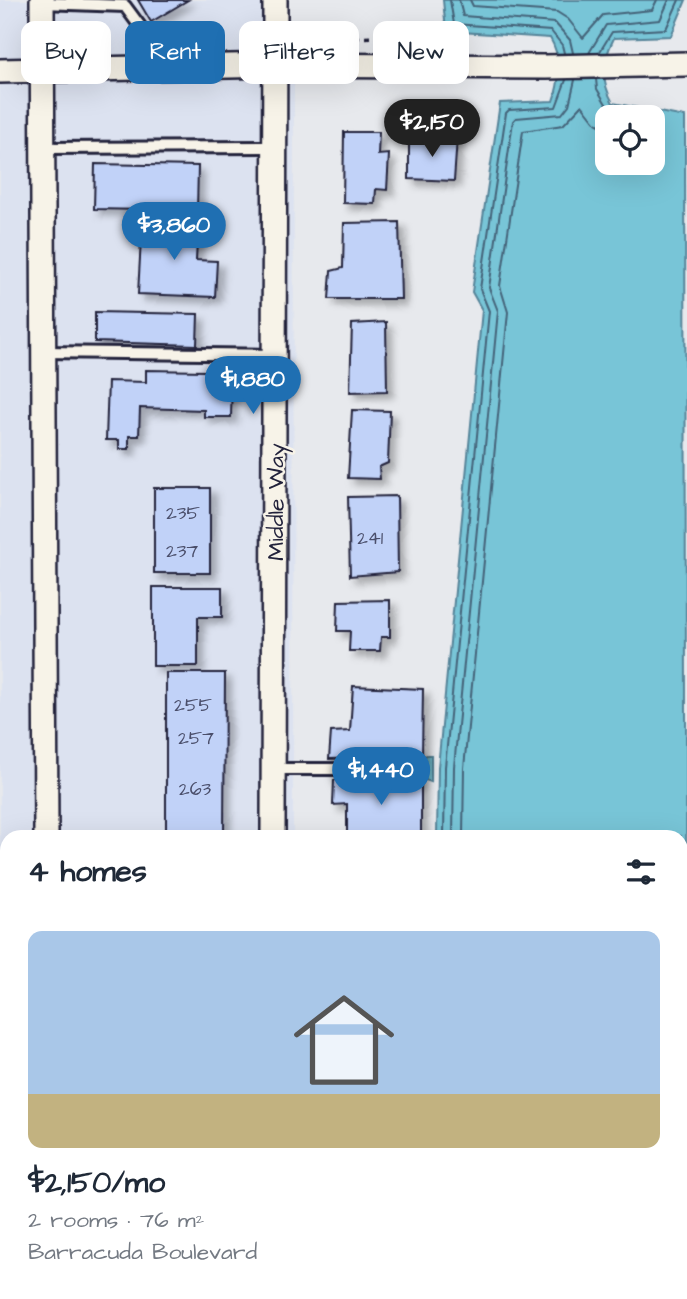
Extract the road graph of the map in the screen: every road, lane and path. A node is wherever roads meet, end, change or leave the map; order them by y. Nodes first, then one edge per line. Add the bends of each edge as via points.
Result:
1 (275, 0) edge
2 (42, 1) edge
3 (42, 21) edge
4 (136, 21) edge
5 (275, 21) edge
6 (687, 64) edge
7 (359, 66) edge
8 (21, 70) edge
9 (0, 71) edge
10 (42, 84) edge
11 (275, 84) edge
12 (275, 147) junction
13 (42, 148) junction
14 (43, 352) junction
15 (275, 355) junction
16 (274, 769) junction
17 (379, 769) dead end
18 (46, 830) edge
19 (273, 830) edge

1 - 5 street, Middle Way
2 - 3 street
2 - 4 lane via 125,6
6 - 7 street
8 - 9 street
10 - 13 street
11 - 12 street, Middle Way
12 - 13 lane
12 - 15 street, Middle Way
13 - 14 street
14 - 15 lane
14 - 18 street
15 - 16 street, Middle Way
16 - 17 lane
16 - 19 street, Middle Way

